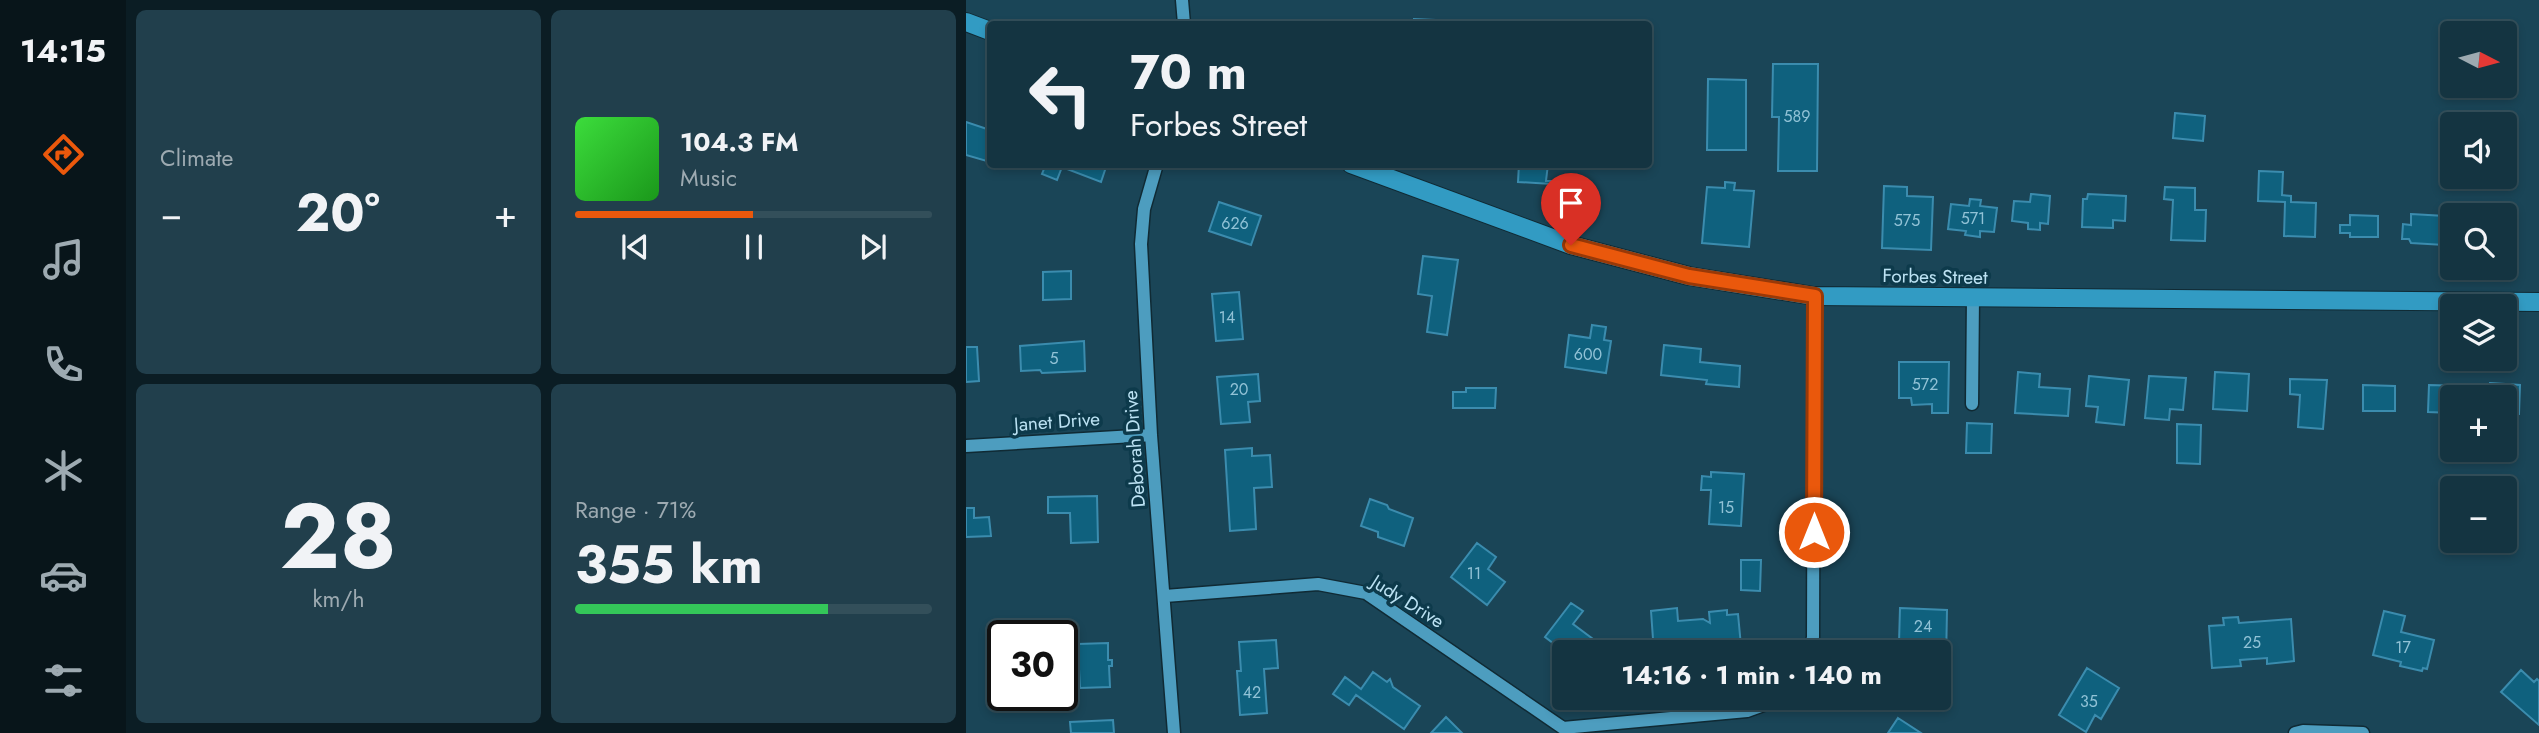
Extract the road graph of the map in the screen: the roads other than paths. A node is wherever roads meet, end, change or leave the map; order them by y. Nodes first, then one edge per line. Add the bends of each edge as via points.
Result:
1 (1182, 0) edge
2 (1184, 21) edge
3 (966, 22) edge
4 (987, 30) edge
5 (1156, 168) edge
6 (1362, 168) edge
7 (1815, 296) junction
8 (1973, 298) junction
9 (2539, 302) edge
10 (1972, 404) dead end
11 (1151, 435) junction
12 (966, 446) edge
13 (1165, 596) junction
14 (1813, 640) edge
15 (1750, 710) edge
16 (1563, 730) edge
17 (1174, 733) edge
18 (2295, 733) edge
19 (2363, 733) edge

1 - 2 street
3 - 4 main road
5 - 11 street, Deborah Drive via 1144,209 1141,244
6 - 7 main road, Forbes Street via 1571,245 1689,276
7 - 8 main road, Forbes Street
7 - 14 street
8 - 9 main road, Forbes Street
8 - 10 street
11 - 12 street, Janet Drive
11 - 13 street, Deborah Drive
13 - 16 street, Judy Drive via 1318,584 1366,593
13 - 17 street, Deborah Drive
15 - 16 street
18 - 19 street

